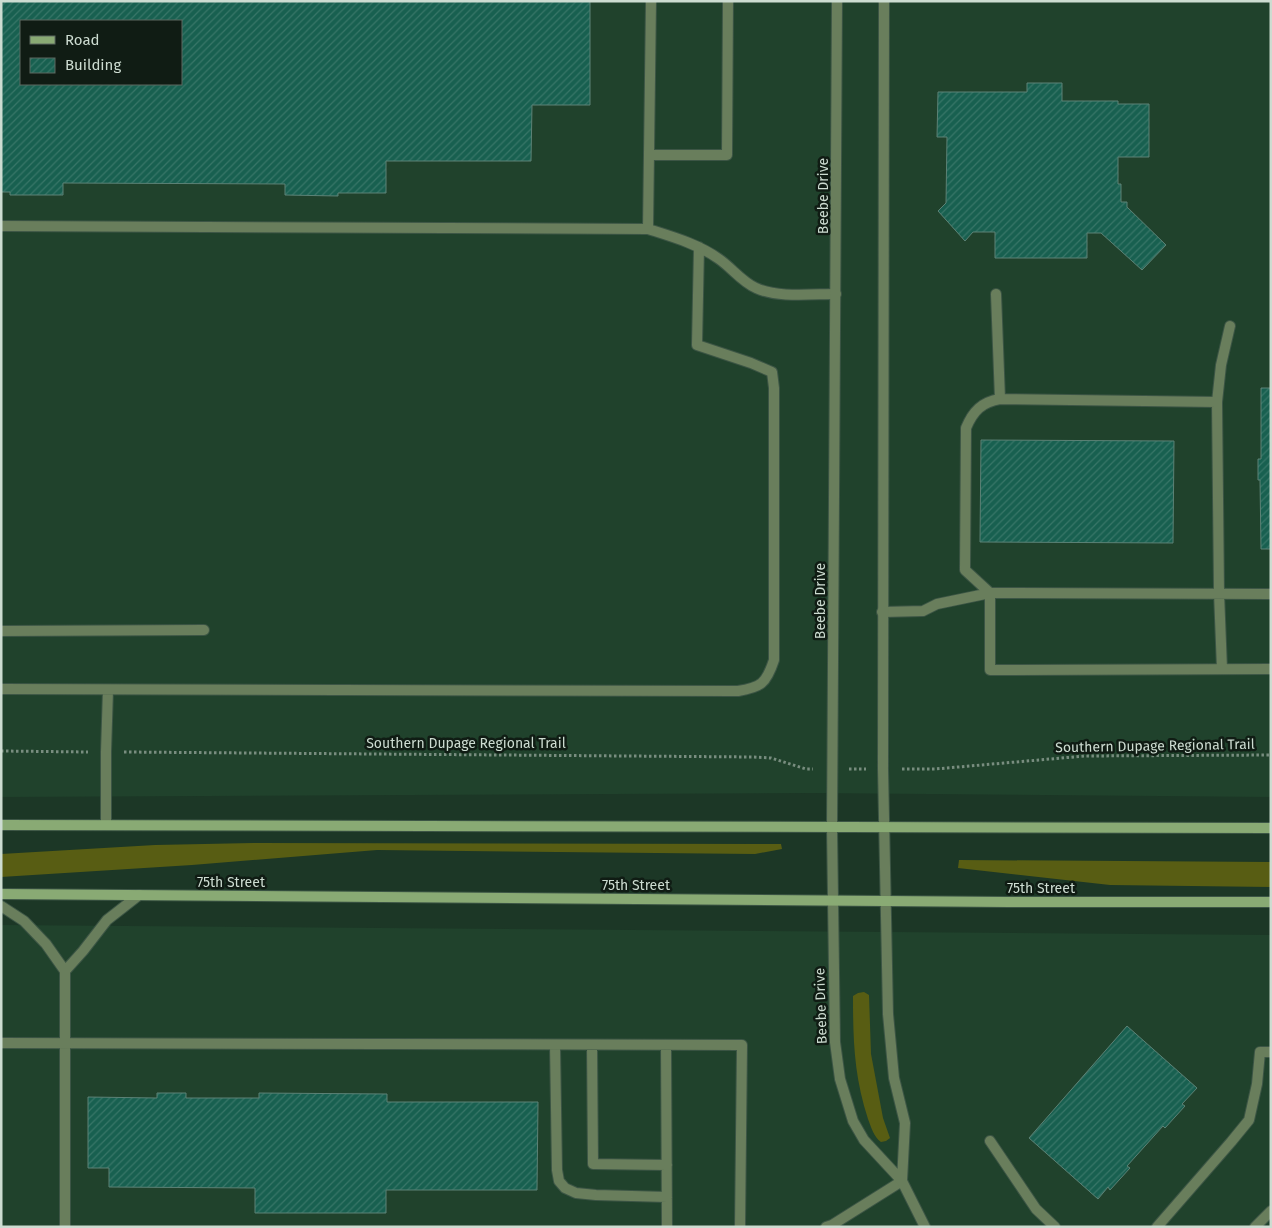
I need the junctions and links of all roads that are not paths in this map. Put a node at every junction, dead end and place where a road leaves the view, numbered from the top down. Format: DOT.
graph roads {
  1 [pos="651,1"];
  2 [pos="728,1"];
  3 [pos="837,1"];
  4 [pos="884,1"];
  5 [pos="649,155"];
  6 [pos="1,226"];
  7 [pos="648,229"];
  8 [pos="699,248"];
  9 [pos="836,294"];
  10 [pos="996,294"];
  11 [pos="1230,326"];
  12 [pos="1000,399"];
  13 [pos="1217,402"];
  14 [pos="990,593"];
  15 [pos="1219,593"];
  16 [pos="1271,594"];
  17 [pos="882,612"];
  18 [pos="204,630"];
  19 [pos="1,631"];
  20 [pos="1271,668"];
  21 [pos="1222,669"];
  22 [pos="1,689"];
  23 [pos="108,690"];
  24 [pos="1,825"];
  25 [pos="106,825"];
  26 [pos="832,828"];
  27 [pos="884,828"];
  28 [pos="1271,828"];
  29 [pos="1,894"];
  30 [pos="139,895"];
  31 [pos="832,901"];
  32 [pos="886,901"];
  33 [pos="1271,902"];
  34 [pos="1,906"];
  35 [pos="65,971"];
  36 [pos="1,1043"];
  37 [pos="66,1044"];
  38 [pos="556,1045"];
  39 [pos="592,1045"];
  40 [pos="666,1045"];
  41 [pos="1271,1052"];
  42 [pos="990,1140"];
  43 [pos="667,1165"];
  44 [pos="902,1180"];
  45 [pos="667,1197"];
  46 [pos="1271,1211"];
  47 [pos="66,1227"];
  48 [pos="667,1227"];
  49 [pos="740,1227"];
  50 [pos="826,1227"];
  51 [pos="925,1227"];
  52 [pos="1055,1227"];
  53 [pos="1156,1227"];
  54 [pos="1255,1227"];
  1 -- 5 [label="street"];
  2 -- 5 [label="street"];
  3 -- 9 [label="street, Beebe Drive"];
  4 -- 17 [label="street, Beebe Drive"];
  5 -- 7 [label="street"];
  6 -- 7 [label="street"];
  7 -- 8 [label="street"];
  8 -- 9 [label="street"];
  8 -- 23 [label="street"];
  9 -- 26 [label="street, Beebe Drive"];
  10 -- 12 [label="street"];
  11 -- 13 [label="street"];
  12 -- 13 [label="street"];
  12 -- 14 [label="street"];
  13 -- 15 [label="street"];
  14 -- 15 [label="street"];
  14 -- 17 [label="street"];
  14 -- 21 [label="street"];
  15 -- 16 [label="street"];
  15 -- 21 [label="street"];
  17 -- 27 [label="street, Beebe Drive"];
  18 -- 19 [label="street"];
  20 -- 21 [label="street"];
  22 -- 23 [label="street"];
  23 -- 25 [label="street"];
  24 -- 25 [label="main road"];
  25 -- 26 [label="main road"];
  26 -- 27 [label="main road"];
  26 -- 31 [label="street, Beebe Drive"];
  27 -- 28 [label="main road"];
  27 -- 32 [label="street, Beebe Drive"];
  29 -- 30 [label="main road, 75th Street"];
  30 -- 31 [label="main road, 75th Street"];
  30 -- 35 [label="street"];
  31 -- 32 [label="main road, 75th Street"];
  31 -- 44 [label="street, Beebe Drive"];
  32 -- 33 [label="main road, 75th Street"];
  32 -- 44 [label="street, Beebe Drive"];
  34 -- 35 [label="street"];
  35 -- 37 [label="street"];
  36 -- 37 [label="street"];
  37 -- 38 [label="street"];
  37 -- 47 [label="street"];
  38 -- 39 [label="street"];
  38 -- 45 [label="street"];
  39 -- 40 [label="street"];
  39 -- 43 [label="street"];
  40 -- 43 [label="street"];
  40 -- 49 [label="street"];
  41 -- 53 [label="street"];
  42 -- 52 [label="street"];
  43 -- 45 [label="street"];
  44 -- 50 [label="street"];
  44 -- 51 [label="street, Beebe Drive"];
  45 -- 48 [label="street"];
  46 -- 54 [label="street"];
}
